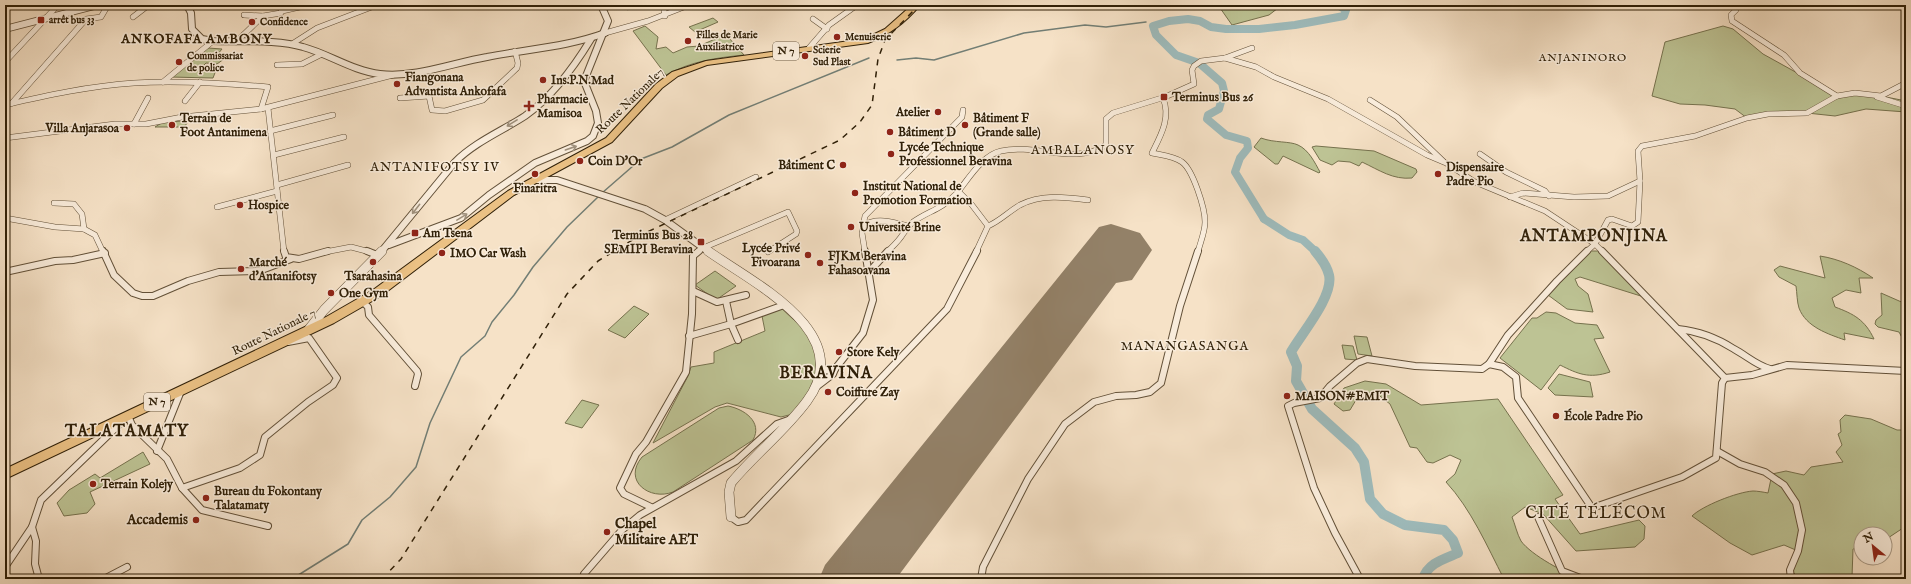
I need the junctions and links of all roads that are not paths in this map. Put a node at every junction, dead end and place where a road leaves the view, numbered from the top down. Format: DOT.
graph roads {
  1 [pos="66,5"];
  2 [pos="95,5"];
  3 [pos="108,5"];
  4 [pos="157,5"];
  5 [pos="283,5"];
  6 [pos="309,5"];
  7 [pos="376,5"];
  8 [pos="601,5"];
  9 [pos="663,5"];
  10 [pos="689,5"];
  11 [pos="857,5"];
  12 [pos="916,5"];
  13 [pos="1735,5"];
  14 [pos="57,6"];
  15 [pos="188,6"];
  16 [pos="282,11"];
  17 [pos="244,15"];
  18 [pos="132,16"];
  19 [pos="263,16"];
  20 [pos="665,16"];
  21 [pos="44,19"];
  22 [pos="813,19"];
  23 [pos="1906,22"];
  24 [pos="1906,27"];
  25 [pos="5,29"];
  26 [pos="827,29"];
  27 [pos="605,33"];
  28 [pos="591,39"];
  29 [pos="213,41"];
  30 [pos="236,42"];
  31 [pos="292,44"];
  32 [pos="809,48"];
  33 [pos="1252,48"];
  34 [pos="515,51"];
  35 [pos="322,54"];
  36 [pos="1225,58"];
  37 [pos="5,62"];
  38 [pos="277,65"];
  39 [pos="393,75"];
  40 [pos="162,82"];
  41 [pos="200,82"];
  42 [pos="1906,83"];
  43 [pos="1837,96"];
  44 [pos="1874,96"];
  45 [pos="148,98"];
  46 [pos="400,98"];
  47 [pos="1163,98"];
  48 [pos="1370,100"];
  49 [pos="186,101"];
  50 [pos="12,103"];
  51 [pos="5,105"];
  52 [pos="1906,106"];
  53 [pos="268,108"];
  54 [pos="261,109"];
  55 [pos="963,110"];
  56 [pos="333,115"];
  57 [pos="134,124"];
  58 [pos="270,131"];
  59 [pos="344,137"];
  60 [pos="5,138"];
  61 [pos="1434,151"];
  62 [pos="1480,154"];
  63 [pos="274,155"];
  64 [pos="1427,155"];
  65 [pos="1446,164"];
  66 [pos="348,165"];
  67 [pos="549,173"];
  68 [pos="756,177"];
  69 [pos="536,180"];
  70 [pos="557,180"];
  71 [pos="1640,181"];
  72 [pos="277,188"];
  73 [pos="958,191"];
  74 [pos="1549,196"];
  75 [pos="1510,197"];
  76 [pos="1088,200"];
  77 [pos="54,203"];
  78 [pos="217,207"];
  79 [pos="5,218"];
  80 [pos="666,220"];
  81 [pos="863,226"];
  82 [pos="909,226"];
  83 [pos="988,226"];
  84 [pos="84,230"];
  85 [pos="1595,244"];
  86 [pos="387,246"];
  87 [pos="703,248"];
  88 [pos="768,252"];
  89 [pos="105,253"];
  90 [pos="377,255"];
  91 [pos="291,260"];
  92 [pos="5,272"];
  93 [pos="869,272"];
  94 [pos="693,291"];
  95 [pos="746,295"];
  96 [pos="726,301"];
  97 [pos="363,302"];
  98 [pos="784,305"];
  99 [pos="731,324"];
  100 [pos="309,329"];
  101 [pos="1678,329"];
  102 [pos="689,336"];
  103 [pos="738,340"];
  104 [pos="284,342"];
  105 [pos="1489,364"];
  106 [pos="821,368"];
  107 [pos="1772,369"];
  108 [pos="835,370"];
  109 [pos="1906,371"];
  110 [pos="1725,378"];
  111 [pos="415,386"];
  112 [pos="816,388"];
  113 [pos="181,391"];
  114 [pos="128,416"];
  115 [pos="791,418"];
  116 [pos="1717,451"];
  117 [pos="157,452"];
  118 [pos="5,474"];
  119 [pos="182,488"];
  120 [pos="651,507"];
  121 [pos="732,517"];
  122 [pos="1538,517"];
  123 [pos="268,526"];
  124 [pos="32,528"];
  125 [pos="127,566"];
  126 [pos="5,567"];
  127 [pos="40,579"];
  128 [pos="104,579"];
  129 [pos="583,579"];
  130 [pos="981,579"];
  131 [pos="1360,579"];
  132 [pos="1582,579"];
  133 [pos="1791,579"];
  1 -- 14 [label="street"];
  2 -- 21 [label="street"];
  3 -- 50 [label="street"];
  4 -- 18 [label="street"];
  5 -- 16 [label="street"];
  6 -- 16 [label="street"];
  7 -- 31 [label="street"];
  8 -- 27 [label="street"];
  9 -- 20 [label="street"];
  10 -- 20 [label="street"];
  11 -- 26 [label="street"];
  12 -- 32 [label="main road, N 7"];
  13 -- 43 [label="street"];
  14 -- 21 [label="street"];
  15 -- 29 [label="street"];
  16 -- 19 [label="street"];
  17 -- 19 [label="street"];
  19 -- 30 [label="street"];
  20 -- 27 [label="street"];
  21 -- 25 [label="street"];
  21 -- 37 [label="street"];
  22 -- 26 [label="street"];
  23 -- 24 [label="street"];
  26 -- 32 [label="street"];
  27 -- 28 [label="street"];
  86 -- 27 [label="street, one-way"];
  28 -- 34 [label="street"];
  28 -- 86 [label="street, one-way"];
  29 -- 30 [label="street"];
  29 -- 40 [label="street"];
  30 -- 31 [label="street"];
  31 -- 35 [label="street"];
  32 -- 67 [label="main road, Route Nationale7 / N 7"];
  33 -- 36 [label="street"];
  34 -- 39 [label="street"];
  34 -- 46 [label="street"];
  35 -- 38 [label="street"];
  35 -- 39 [label="street"];
  36 -- 47 [label="street"];
  36 -- 64 [label="street"];
  39 -- 53 [label="street"];
  40 -- 41 [label="street"];
  40 -- 50 [label="street"];
  41 -- 49 [label="street"];
  41 -- 54 [label="street"];
  42 -- 44 [label="street"];
  43 -- 44 [label="street"];
  43 -- 71 [label="street"];
  44 -- 52 [label="street"];
  45 -- 57 [label="street"];
  47 -- 73 [label="street"];
  47 -- 130 [label="street"];
  48 -- 61 [label="street"];
  50 -- 51 [label="street"];
  53 -- 54 [label="street"];
  53 -- 58 [label="street"];
  54 -- 57 [label="street"];
  55 -- 81 [label="street"];
  56 -- 58 [label="street"];
  57 -- 60 [label="street"];
  58 -- 63 [label="street"];
  59 -- 63 [label="street"];
  61 -- 64 [label="street"];
  61 -- 65 [label="street"];
  62 -- 74 [label="street"];
  63 -- 72 [label="street"];
  64 -- 65 [label="street"];
  65 -- 75 [label="street"];
  66 -- 72 [label="street"];
  67 -- 69 [label="main road, N 7"];
  67 -- 70 [label="street"];
  68 -- 80 [label="street"];
  69 -- 70 [label="street"];
  69 -- 97 [label="main road, Route Nationale 7 / N 7"];
  70 -- 80 [label="street"];
  71 -- 74 [label="street"];
  71 -- 85 [label="street"];
  72 -- 78 [label="street"];
  72 -- 91 [label="street"];
  73 -- 82 [label="street"];
  73 -- 83 [label="street"];
  74 -- 75 [label="street"];
  75 -- 85 [label="street"];
  76 -- 83 [label="street"];
  77 -- 84 [label="street"];
  79 -- 84 [label="street"];
  80 -- 87 [label="street"];
  81 -- 82 [label="street"];
  81 -- 93 [label="street"];
  82 -- 93 [label="street"];
  83 -- 121 [label="street"];
  84 -- 89 [label="street"];
  85 -- 101 [label="street"];
  85 -- 105 [label="street"];
  86 -- 90 [label="street"];
  87 -- 88 [label="street"];
  87 -- 94 [label="street"];
  87 -- 98 [label="street"];
  89 -- 91 [label="street"];
  89 -- 92 [label="street"];
  90 -- 91 [label="street"];
  90 -- 100 [label="street"];
  93 -- 108 [label="street"];
  94 -- 96 [label="street"];
  94 -- 102 [label="street"];
  95 -- 96 [label="street"];
  96 -- 99 [label="street"];
  97 -- 100 [label="main road, Route Nationale 7 / N 7"];
  97 -- 111 [label="street"];
  98 -- 99 [label="street"];
  98 -- 106 [label="street"];
  99 -- 102 [label="street"];
  99 -- 103 [label="street"];
  100 -- 104 [label="main road, Route Nationale 7 / N 7"];
  101 -- 107 [label="street"];
  101 -- 110 [label="street"];
  102 -- 120 [label="street"];
  104 -- 113 [label="main road, Route Nationale 7 / N 7"];
  104 -- 119 [label="street"];
  105 -- 116 [label="street"];
  105 -- 131 [label="street"];
  106 -- 108 [label="street"];
  106 -- 112 [label="street"];
  107 -- 109 [label="street"];
  107 -- 110 [label="street"];
  108 -- 112 [label="street"];
  110 -- 116 [label="street"];
  112 -- 115 [label="street"];
  113 -- 114 [label="main road, Route Nationale 7 / N 7"];
  113 -- 117 [label="street"];
  114 -- 117 [label="street"];
  114 -- 118 [label="main road, Route Nationale 7 / N 7"];
  114 -- 124 [label="street"];
  115 -- 120 [label="street"];
  115 -- 121 [label="street"];
  116 -- 133 [label="street"];
  117 -- 119 [label="street"];
  119 -- 123 [label="street"];
  120 -- 129 [label="street"];
  122 -- 132 [label="street"];
  124 -- 126 [label="street"];
  124 -- 127 [label="street"];
  125 -- 128 [label="street"];
}
